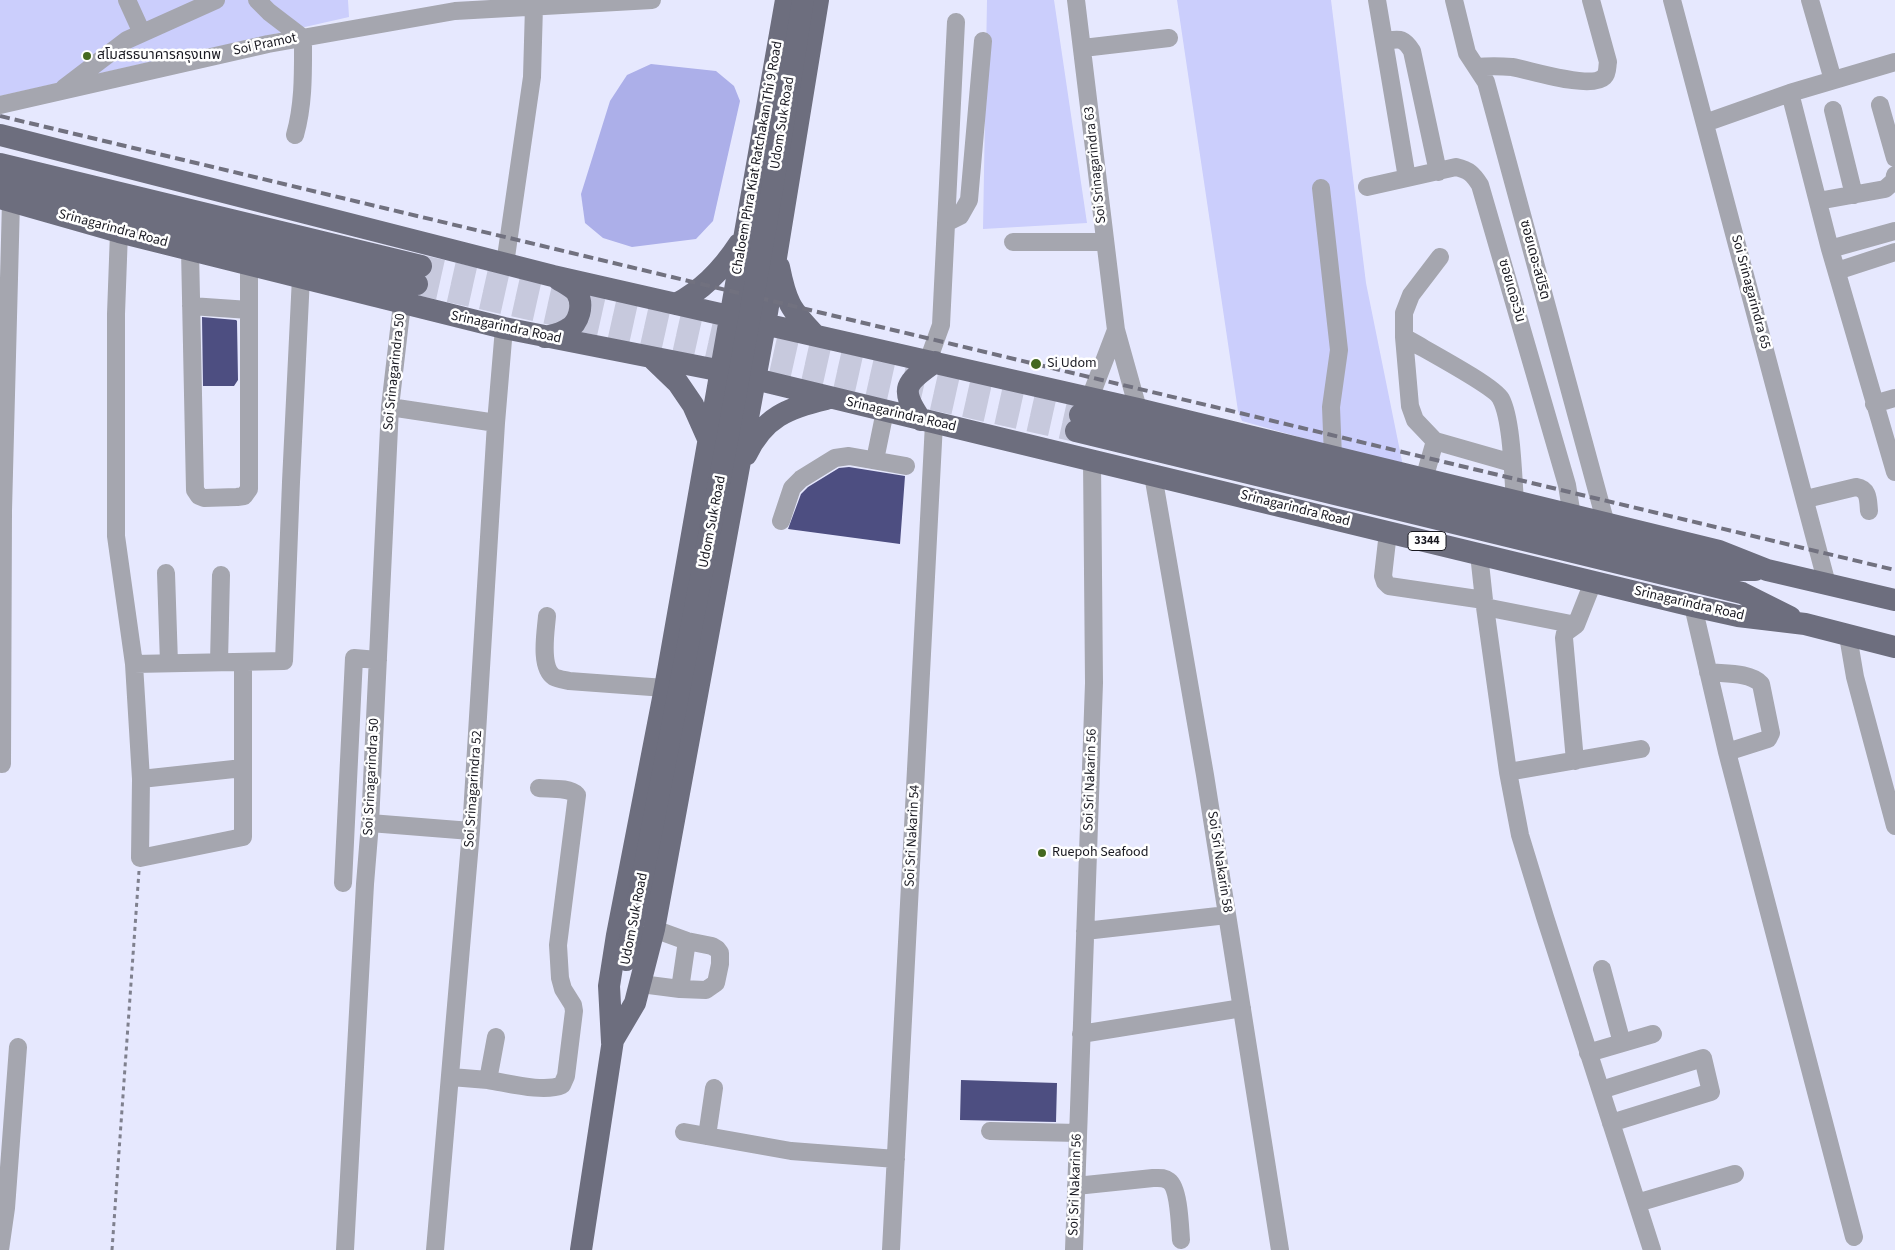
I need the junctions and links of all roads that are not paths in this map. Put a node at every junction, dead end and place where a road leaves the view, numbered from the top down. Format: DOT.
graph roads {
  1 [pos="127,0"];
  2 [pos="216,0"];
  3 [pos="257,0"];
  4 [pos="652,0"];
  5 [pos="786,0"];
  6 [pos="803,0"];
  7 [pos="818,0"];
  8 [pos="1076,0"];
  9 [pos="1377,0"];
  10 [pos="1454,0"];
  11 [pos="1591,0"];
  12 [pos="1672,0"];
  13 [pos="1810,0"];
  14 [pos="534,6"];
  15 [pos="956,22"];
  16 [pos="142,33"];
  17 [pos="303,38"];
  18 [pos="1168,38"];
  19 [pos="982,41"];
  20 [pos="1384,41"];
  21 [pos="1083,48"];
  22 [pos="1895,62"];
  23 [pos="1476,67"];
  24 [pos="1833,80"];
  25 [pos="59,91"];
  26 [pos="1790,92"];
  27 [pos="0,105"];
  28 [pos="1880,105"];
  29 [pos="1833,110"];
  30 [pos="1705,123"];
  31 [pos="0,135"];
  32 [pos="295,135"];
  33 [pos="1895,158"];
  34 [pos="0,164"];
  35 [pos="1438,172"];
  36 [pos="1895,174"];
  37 [pos="755,175"];
  38 [pos="1407,178"];
  39 [pos="789,180"];
  40 [pos="1321,188"];
  41 [pos="1367,188"];
  42 [pos="4,194"];
  43 [pos="1854,195"];
  44 [pos="1818,201"];
  45 [pos="946,223"];
  46 [pos="1895,231"];
  47 [pos="119,232"];
  48 [pos="743,237"];
  49 [pos="1012,242"];
  50 [pos="1105,242"];
  51 [pos="1830,249"];
  52 [pos="190,250"];
  53 [pos="1895,252"];
  54 [pos="777,254"];
  55 [pos="1440,257"];
  56 [pos="505,264"];
  57 [pos="249,265"];
  58 [pos="1836,271"];
  59 [pos="553,276"];
  60 [pos="301,277"];
  61 [pos="402,304"];
  62 [pos="676,304"];
  63 [pos="191,306"];
  64 [pos="249,310"];
  65 [pos="730,317"];
  66 [pos="765,325"];
  67 [pos="504,328"];
  68 [pos="1116,330"];
  69 [pos="815,335"];
  70 [pos="545,337"];
  71 [pos="1404,337"];
  72 [pos="651,357"];
  73 [pos="932,362"];
  74 [pos="722,371"];
  75 [pos="755,380"];
  76 [pos="828,398"];
  77 [pos="1895,398"];
  78 [pos="1874,404"];
  79 [pos="390,407"];
  80 [pos="1138,409"];
  81 [pos="884,411"];
  82 [pos="1082,415"];
  83 [pos="927,421"];
  84 [pos="496,423"];
  85 [pos="709,441"];
  86 [pos="1435,441"];
  87 [pos="1333,457"];
  88 [pos="875,460"];
  89 [pos="1092,460"];
  90 [pos="1512,463"];
  91 [pos="1894,465"];
  92 [pos="906,466"];
  93 [pos="739,469"];
  94 [pos="1153,475"];
  95 [pos="1424,479"];
  96 [pos="1806,499"];
  97 [pos="1516,502"];
  98 [pos="1869,512"];
  99 [pos="1572,516"];
  100 [pos="781,521"];
  101 [pos="1606,524"];
  102 [pos="1388,532"];
  103 [pos="1479,554"];
  104 [pos="1767,570"];
  105 [pos="166,573"];
  106 [pos="221,575"];
  107 [pos="1593,582"];
  108 [pos="1827,584"];
  109 [pos="681,598"];
  110 [pos="1895,600"];
  111 [pos="1484,603"];
  112 [pos="714,605"];
  113 [pos="1693,606"];
  114 [pos="547,616"];
  115 [pos="1576,624"];
  116 [pos="1805,624"];
  117 [pos="1848,636"];
  118 [pos="1895,647"];
  119 [pos="378,660"];
  120 [pos="219,662"];
  121 [pos="243,662"];
  122 [pos="169,663"];
  123 [pos="134,664"];
  124 [pos="1708,672"];
  125 [pos="665,688"];
  126 [pos="1641,749"];
  127 [pos="1728,752"];
  128 [pos="1575,761"];
  129 [pos="2,764"];
  130 [pos="243,768"];
  131 [pos="1508,772"];
  132 [pos="141,779"];
  133 [pos="538,788"];
  134 [pos="370,823"];
  135 [pos="1895,826"];
  136 [pos="471,831"];
  137 [pos="342,883"];
  138 [pos="1227,915"];
  139 [pos="654,929"];
  140 [pos="1085,931"];
  141 [pos="687,941"];
  142 [pos="1602,969"];
  143 [pos="641,984"];
  144 [pos="680,989"];
  145 [pos="1242,1008"];
  146 [pos="1082,1034"];
  147 [pos="1653,1034"];
  148 [pos="496,1037"];
  149 [pos="612,1042"];
  150 [pos="1622,1043"];
  151 [pos="18,1047"];
  152 [pos="1588,1053"];
  153 [pos="451,1077"];
  154 [pos="488,1080"];
  155 [pos="714,1088"];
  156 [pos="1600,1090"];
  157 [pos="1611,1123"];
  158 [pos="990,1131"];
  159 [pos="684,1132"];
  160 [pos="1078,1133"];
  161 [pos="707,1136"];
  162 [pos="896,1158"];
  163 [pos="1735,1174"];
  164 [pos="1076,1186"];
  165 [pos="1637,1203"];
  166 [pos="1854,1237"];
  167 [pos="1181,1240"];
  168 [pos="0,1250"];
  169 [pos="345,1250"];
  170 [pos="435,1250"];
  171 [pos="581,1250"];
  172 [pos="892,1250"];
  173 [pos="1074,1250"];
  174 [pos="1280,1250"];
  175 [pos="1652,1250"];
  1 -- 16 [label="street"];
  2 -- 16 [label="street"];
  3 -- 17 [label="street"];
  4 -- 14 [label="street, Soi Pramot"];
  5 -- 37 [label="main road, Chaloem Phra Kiat Ratchakan Thi 9 Road"];
  6 -- 149 [label="main road, Udom Suk Road, bridge"];
  7 -- 39 [label="main road"];
  8 -- 21 [label="street, Soi Srinagarindra 63"];
  9 -- 20 [label="street"];
  10 -- 23 [label="street, ซอยเดอะสปิริต"];
  11 -- 23 [label="street"];
  12 -- 30 [label="street, Soi Srinagarindra 65"];
  13 -- 24 [label="street"];
  14 -- 17 [label="street, Soi Pramot"];
  14 -- 56 [label="street"];
  15 -- 45 [label="street"];
  16 -- 25 [label="street"];
  17 -- 25 [label="street, Soi Pramot"];
  17 -- 32 [label="street"];
  18 -- 21 [label="street"];
  19 -- 45 [label="street"];
  20 -- 35 [label="street"];
  20 -- 38 [label="street"];
  21 -- 50 [label="street, Soi Srinagarindra 63"];
  22 -- 24 [label="street"];
  23 -- 101 [label="street, ซอยเดอะสปิริต"];
  24 -- 26 [label="street"];
  25 -- 27 [label="street, Soi Pramot"];
  26 -- 30 [label="street"];
  26 -- 44 [label="street"];
  28 -- 33 [label="street"];
  29 -- 43 [label="street"];
  30 -- 96 [label="street, Soi Srinagarindra 65"];
  31 -- 56 [label="main road, Srinagarindra Road"];
  34 -- 42 [label="main road, Srinagarindra Road"];
  35 -- 38 [label="street, ซอยเดอะวัน"];
  35 -- 99 [label="street, ซอยเดอะวัน"];
  36 -- 43 [label="street"];
  37 -- 39 [label="main road"];
  37 -- 48 [label="main road, Chaloem Phra Kiat Ratchakan Thi 9 Road"];
  38 -- 41 [label="street, ซอยเดอะวัน"];
  39 -- 54 [label="main road"];
  40 -- 87 [label="street"];
  42 -- 47 [label="main road, Srinagarindra Road"];
  42 -- 129 [label="street"];
  43 -- 44 [label="street"];
  44 -- 51 [label="street"];
  45 -- 73 [label="street"];
  46 -- 51 [label="street"];
  47 -- 52 [label="main road, Srinagarindra Road"];
  47 -- 123 [label="street"];
  48 -- 62 [label="main road"];
  48 -- 65 [label="main road, Chaloem Phra Kiat Ratchakan Thi 9 Road"];
  49 -- 50 [label="street"];
  50 -- 68 [label="street, Soi Srinagarindra 63"];
  51 -- 58 [label="street"];
  52 -- 57 [label="main road, Srinagarindra Road"];
  52 -- 63 [label="street"];
  53 -- 58 [label="street"];
  54 -- 66 [label="main road"];
  54 -- 69 [label="main road"];
  55 -- 71 [label="street"];
  56 -- 59 [label="main road, Srinagarindra Road"];
  57 -- 60 [label="main road, Srinagarindra Road"];
  57 -- 64 [label="street"];
  58 -- 78 [label="street"];
  59 -- 62 [label="main road, Srinagarindra Road"];
  59 -- 70 [label="main road"];
  60 -- 61 [label="main road, Srinagarindra Road"];
  60 -- 121 [label="street"];
  61 -- 67 [label="main road, Srinagarindra Road"];
  61 -- 79 [label="street, Soi Srinagarindra 50"];
  62 -- 65 [label="main road, Srinagarindra Road"];
  63 -- 64 [label="street"];
  63 -- 64 [label="street"];
  65 -- 66 [label="main road, Srinagarindra Road"];
  65 -- 74 [label="main road, Udom Suk Road"];
  66 -- 69 [label="main road, Srinagarindra Road"];
  66 -- 75 [label="main road, Udom Suk Road"];
  67 -- 70 [label="main road, Srinagarindra Road"];
  67 -- 84 [label="street, Soi Srinagarindra 52"];
  68 -- 80 [label="street, Soi Srinagarindra 63"];
  68 -- 82 [label="street, Soi Srinagarindra 63"];
  69 -- 73 [label="main road, Srinagarindra Road"];
  70 -- 72 [label="main road, Srinagarindra Road"];
  71 -- 86 [label="street"];
  71 -- 90 [label="street"];
  72 -- 74 [label="main road, Srinagarindra Road"];
  72 -- 85 [label="main road"];
  73 -- 82 [label="main road, Srinagarindra Road / 3344"];
  73 -- 83 [label="main road"];
  74 -- 75 [label="main road, Srinagarindra Road"];
  74 -- 85 [label="main road, Udom Suk Road"];
  75 -- 76 [label="main road, Srinagarindra Road"];
  75 -- 93 [label="main road, Udom Suk Road"];
  76 -- 81 [label="main road, Srinagarindra Road"];
  76 -- 93 [label="main road"];
  77 -- 78 [label="street"];
  78 -- 91 [label="street"];
  79 -- 84 [label="street"];
  79 -- 119 [label="street, Soi Srinagarindra 50"];
  80 -- 82 [label="main road, Srinagarindra Road / 3344"];
  80 -- 87 [label="main road, Srinagarindra Road / 3344"];
  81 -- 83 [label="main road, Srinagarindra Road"];
  81 -- 88 [label="street"];
  82 -- 104 [label="main road, Srinagarindra Road / 3344"];
  82 -- 116 [label="main road, Srinagarindra Road / 3344"];
  83 -- 89 [label="main road, Srinagarindra Road / 3344"];
  83 -- 162 [label="street, Soi Sri Nakarin 54"];
  84 -- 136 [label="street, Soi Srinagarindra 52"];
  85 -- 109 [label="main road, Udom Suk Road"];
  86 -- 90 [label="street"];
  86 -- 95 [label="street"];
  87 -- 95 [label="main road, Srinagarindra Road / 3344"];
  88 -- 92 [label="street"];
  88 -- 100 [label="street"];
  89 -- 94 [label="main road, Srinagarindra Road / 3344"];
  89 -- 140 [label="street, Soi Sri Nakarin 56"];
  90 -- 97 [label="street"];
  93 -- 112 [label="main road, Udom Suk Road"];
  94 -- 102 [label="main road, Srinagarindra Road / 3344"];
  94 -- 138 [label="street, Soi Sri Nakarin 58"];
  95 -- 97 [label="main road, Srinagarindra Road / 3344"];
  96 -- 98 [label="street"];
  96 -- 108 [label="street, Soi Srinagarindra 65"];
  97 -- 99 [label="main road, Srinagarindra Road / 3344"];
  99 -- 101 [label="main road, Srinagarindra Road / 3344"];
  101 -- 104 [label="main road, Srinagarindra Road / 3344"];
  102 -- 103 [label="main road, Srinagarindra Road / 3344"];
  102 -- 111 [label="street"];
  103 -- 107 [label="main road, Srinagarindra Road / 3344"];
  103 -- 111 [label="street"];
  104 -- 108 [label="main road, Srinagarindra Road / 3344"];
  105 -- 122 [label="street"];
  106 -- 120 [label="street"];
  107 -- 113 [label="main road, Srinagarindra Road / 3344"];
  107 -- 115 [label="street"];
  108 -- 110 [label="main road, Srinagarindra Road / 3344"];
  109 -- 112 [label="main road"];
  109 -- 125 [label="main road, Udom Suk Road"];
  111 -- 115 [label="street"];
  111 -- 131 [label="street"];
  112 -- 139 [label="main road, Udom Suk Road"];
  113 -- 116 [label="main road, Srinagarindra Road / 3344"];
  113 -- 124 [label="street"];
  114 -- 125 [label="street"];
  115 -- 128 [label="street"];
  116 -- 117 [label="main road, Srinagarindra Road / 3344"];
  117 -- 118 [label="main road, Srinagarindra Road / 3344"];
  117 -- 135 [label="street"];
  119 -- 134 [label="street, Soi Srinagarindra 50"];
  119 -- 137 [label="street"];
  120 -- 121 [label="street"];
  120 -- 122 [label="street"];
  121 -- 130 [label="street"];
  122 -- 123 [label="street"];
  123 -- 132 [label="street"];
  124 -- 127 [label="street"];
  124 -- 127 [label="street"];
  125 -- 149 [label="main road, Udom Suk Road"];
  126 -- 128 [label="street"];
  127 -- 166 [label="street"];
  128 -- 131 [label="street"];
  130 -- 132 [label="street"];
  130 -- 132 [label="street"];
  131 -- 152 [label="street"];
  133 -- 154 [label="street"];
  134 -- 136 [label="street"];
  134 -- 169 [label="street, Soi Srinagarindra 50"];
  136 -- 153 [label="street, Soi Srinagarindra 52"];
  138 -- 140 [label="street"];
  138 -- 145 [label="street, Soi Sri Nakarin 58"];
  139 -- 141 [label="street"];
  139 -- 143 [label="main road, Udom Suk Road"];
  140 -- 146 [label="street, Soi Sri Nakarin 56"];
  141 -- 144 [label="street"];
  141 -- 144 [label="street"];
  142 -- 150 [label="street"];
  143 -- 144 [label="street"];
  143 -- 149 [label="main road, Udom Suk Road"];
  145 -- 146 [label="street"];
  145 -- 174 [label="street, Soi Sri Nakarin 58"];
  146 -- 160 [label="street, Soi Sri Nakarin 56"];
  147 -- 150 [label="street"];
  148 -- 154 [label="street"];
  149 -- 171 [label="main road, Udom Suk Road"];
  150 -- 152 [label="street"];
  151 -- 168 [label="street"];
  152 -- 156 [label="street"];
  153 -- 154 [label="street"];
  153 -- 170 [label="street, Soi Srinagarindra 52"];
  155 -- 161 [label="street"];
  156 -- 157 [label="street"];
  156 -- 157 [label="street"];
  157 -- 165 [label="street"];
  158 -- 160 [label="street"];
  159 -- 161 [label="street"];
  160 -- 164 [label="street, Soi Sri Nakarin 56"];
  161 -- 162 [label="street"];
  162 -- 172 [label="street, Soi Sri Nakarin 54"];
  163 -- 165 [label="street"];
  164 -- 167 [label="street"];
  164 -- 173 [label="street, Soi Sri Nakarin 56"];
  165 -- 175 [label="street"];
}
